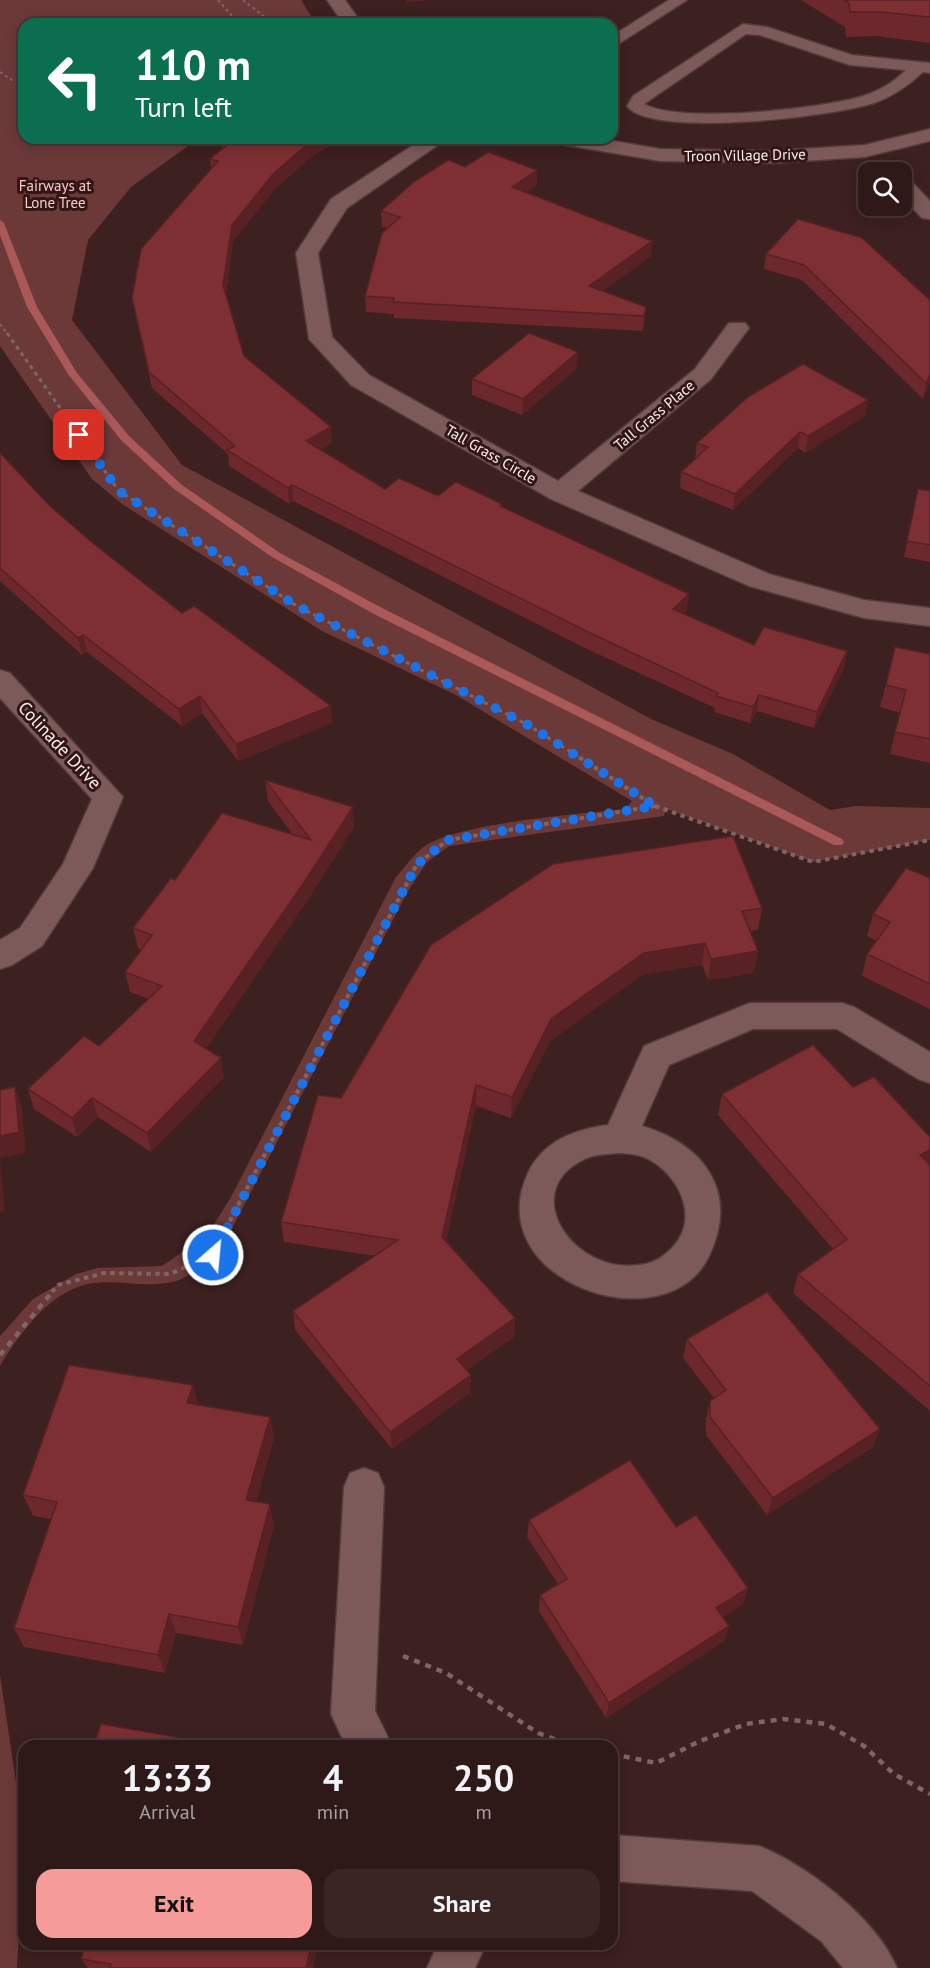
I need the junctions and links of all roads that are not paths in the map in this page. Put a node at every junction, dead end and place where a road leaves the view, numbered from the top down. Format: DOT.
graph roads {
  1 [pos="336,0"];
  2 [pos="679,0"];
  3 [pos="349,18"];
  4 [pos="618,39"];
  5 [pos="924,68"];
  6 [pos="930,135"];
  7 [pos="429,144"];
  8 [pos="593,144"];
  9 [pos="865,151"];
  10 [pos="877,162"];
  11 [pos="912,196"];
  12 [pos="930,213"];
  13 [pos="737,328"];
  14 [pos="560,493"];
  15 [pos="930,616"];
  16 [pos="0,680"];
  17 [pos="0,956"];
  18 [pos="930,1069"];
  19 [pos="619,1138"];
  20 [pos="364,1487"];
  21 [pos="367,1740"];
  22 [pos="618,1858"];
  23 [pos="459,1950"];
  24 [pos="451,1968"];
  25 [pos="873,1968"];
  1 -- 3 [label="street"];
  2 -- 4 [label="lane"];
  5 -- 5 [label="lane"];
  6 -- 9 [label="street, Troon Village Drive"];
  7 -- 14 [label="street, Tall Grass Circle"];
  8 -- 9 [label="street, Troon Village Drive"];
  9 -- 10 [label="street"];
  11 -- 12 [label="street"];
  13 -- 14 [label="street, Tall Grass Place"];
  14 -- 15 [label="street, Tall Grass Circle"];
  16 -- 17 [label="street, Colinade Drive"];
  18 -- 19 [label="street"];
  19 -- 19 [label="street"];
  20 -- 21 [label="street"];
  22 -- 25 [label="street"];
  23 -- 24 [label="street"];
}
